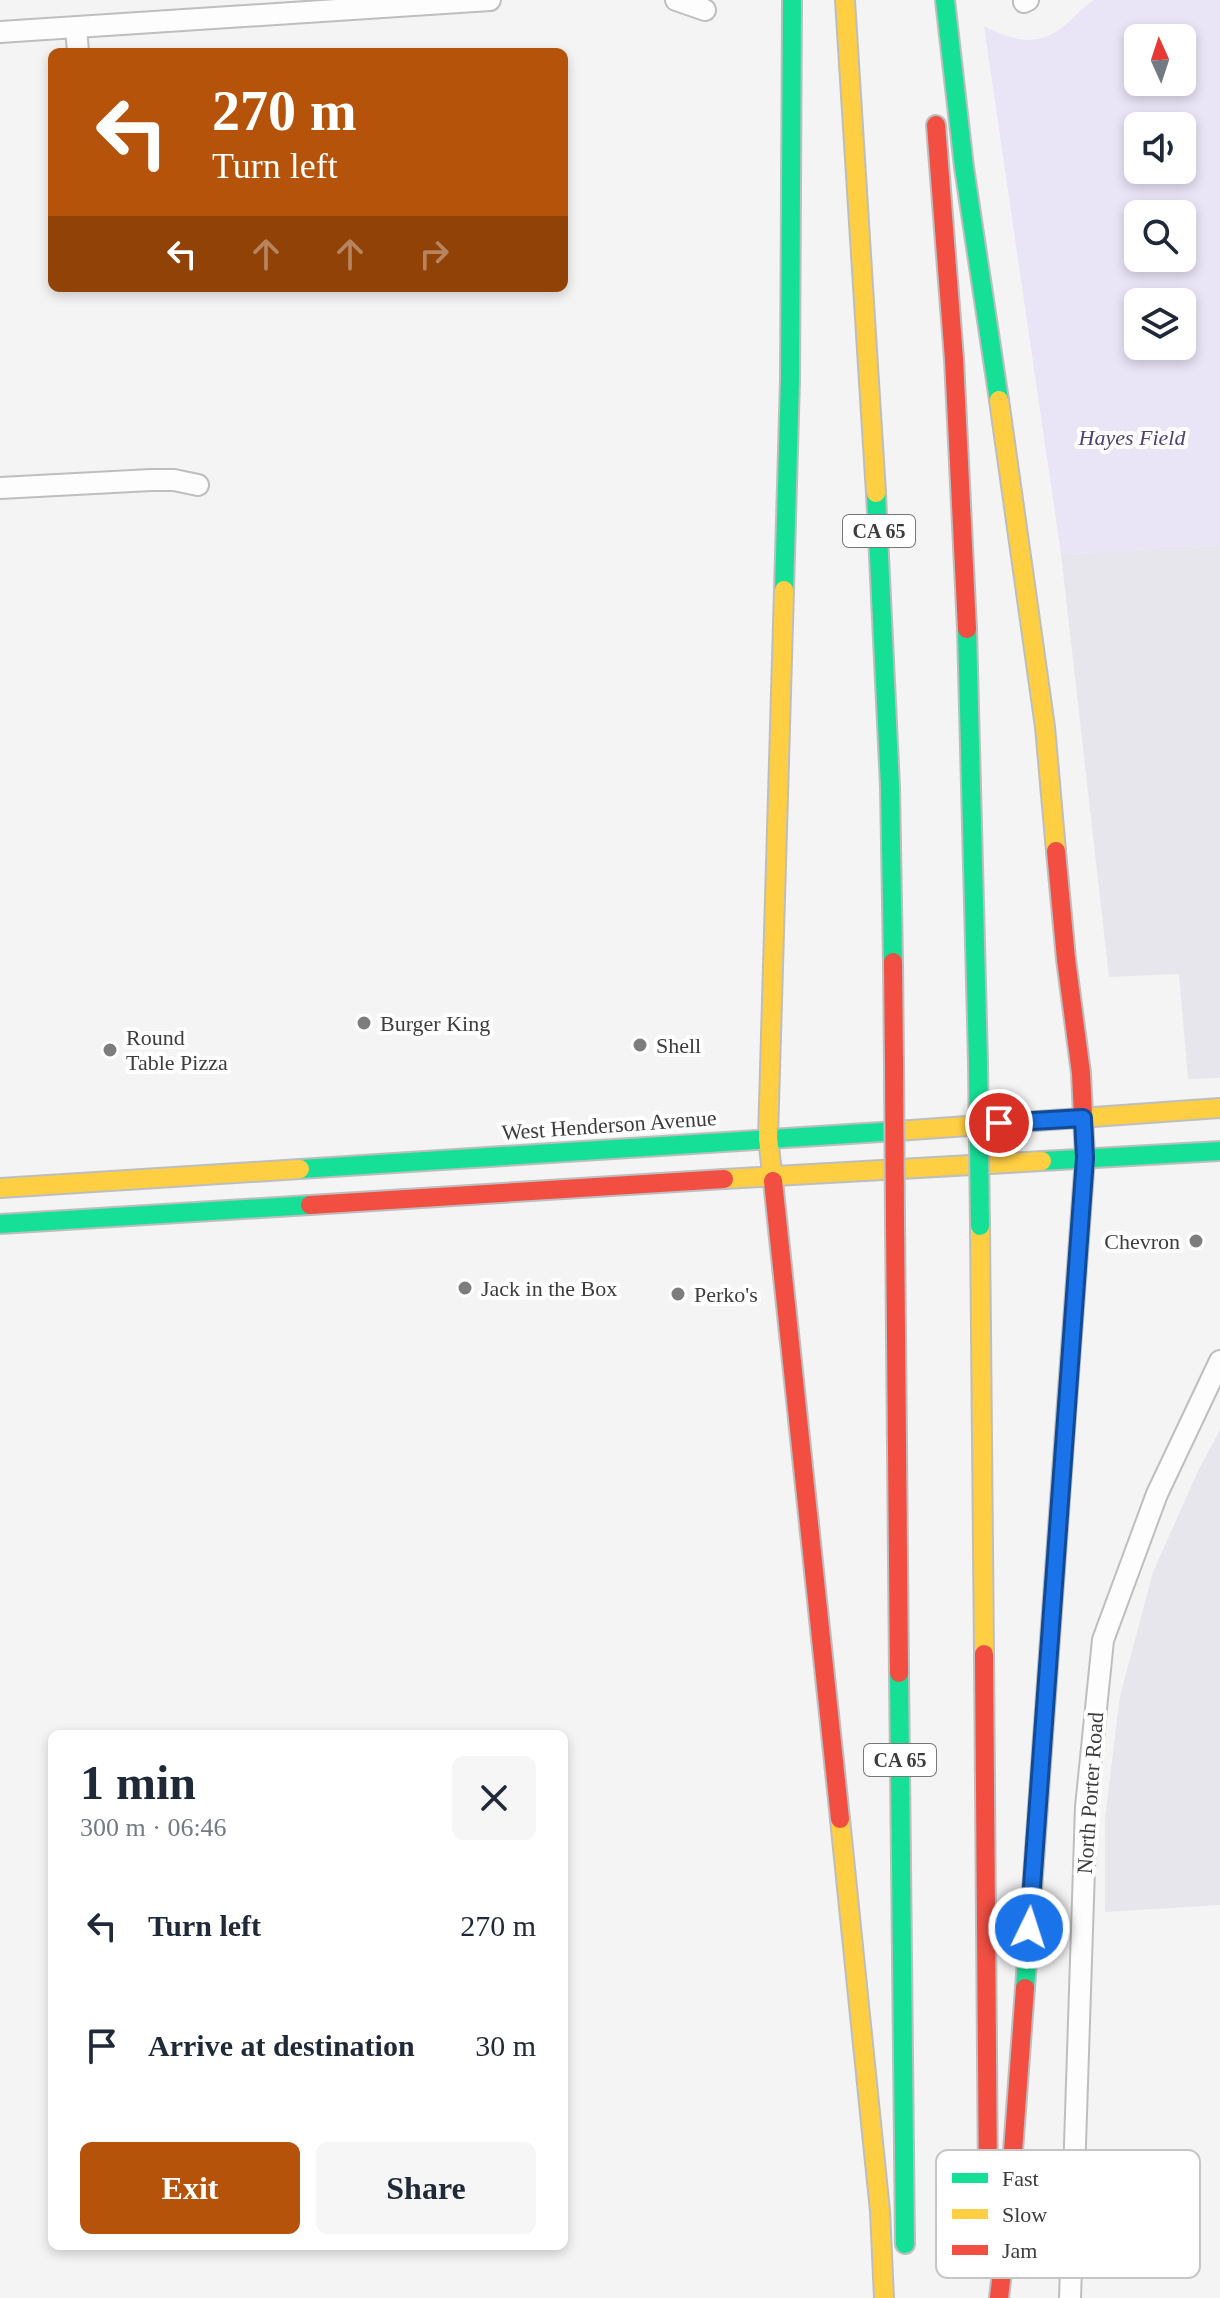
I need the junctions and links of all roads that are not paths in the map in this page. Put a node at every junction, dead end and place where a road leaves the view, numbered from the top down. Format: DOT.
graph roads {
  1 [pos="490,0"];
  2 [pos="676,0"];
  3 [pos="792,0"];
  4 [pos="845,0"];
  5 [pos="945,0"];
  6 [pos="705,10"];
  7 [pos="76,28"];
  8 [pos="0,32"];
  9 [pos="78,48"];
  10 [pos="934,100"];
  11 [pos="198,485"];
  12 [pos="0,488"];
  13 [pos="1220,1108"];
  14 [pos="1083,1118"];
  15 [pos="768,1138"];
  16 [pos="1220,1151"];
  17 [pos="465,1158"];
  18 [pos="1085,1158"];
  19 [pos="219,1174"];
  20 [pos="771,1176"];
  21 [pos="0,1188"];
  22 [pos="297,1206"];
  23 [pos="36,1222"];
  24 [pos="0,1224"];
  25 [pos="1220,1361"];
  26 [pos="988,2150"];
  27 [pos="1013,2150"];
  28 [pos="1075,2150"];
  29 [pos="905,2266"];
  30 [pos="1001,2278"];
  31 [pos="1071,2278"];
  32 [pos="884,2298"];
  33 [pos="999,2298"];
  34 [pos="1070,2298"];
  1 -- 7 [label="street"];
  2 -- 6 [label="street"];
  3 -- 15 [label="main road"];
  4 -- 29 [label="main road, CA 65, bridge"];
  5 -- 14 [label="main road"];
  7 -- 8 [label="street"];
  7 -- 9 [label="street"];
  10 -- 26 [label="main road, bridge"];
  11 -- 12 [label="street"];
  13 -- 14 [label="main road, West Henderson Avenue"];
  14 -- 15 [label="main road, West Henderson Avenue"];
  14 -- 18 [label="main road"];
  15 -- 17 [label="main road, West Henderson Avenue"];
  15 -- 20 [label="main road"];
  16 -- 18 [label="main road"];
  17 -- 19 [label="main road, West Henderson Avenue"];
  17 -- 22 [label="main road"];
  18 -- 20 [label="main road"];
  18 -- 27 [label="main road"];
  19 -- 21 [label="main road, West Henderson Avenue"];
  19 -- 23 [label="main road"];
  20 -- 22 [label="main road"];
  20 -- 32 [label="main road"];
  22 -- 23 [label="main road"];
  23 -- 24 [label="main road"];
  25 -- 28 [label="street, North Porter Road"];
  30 -- 33 [label="main road"];
  31 -- 34 [label="street, North Porter Road"];
}
